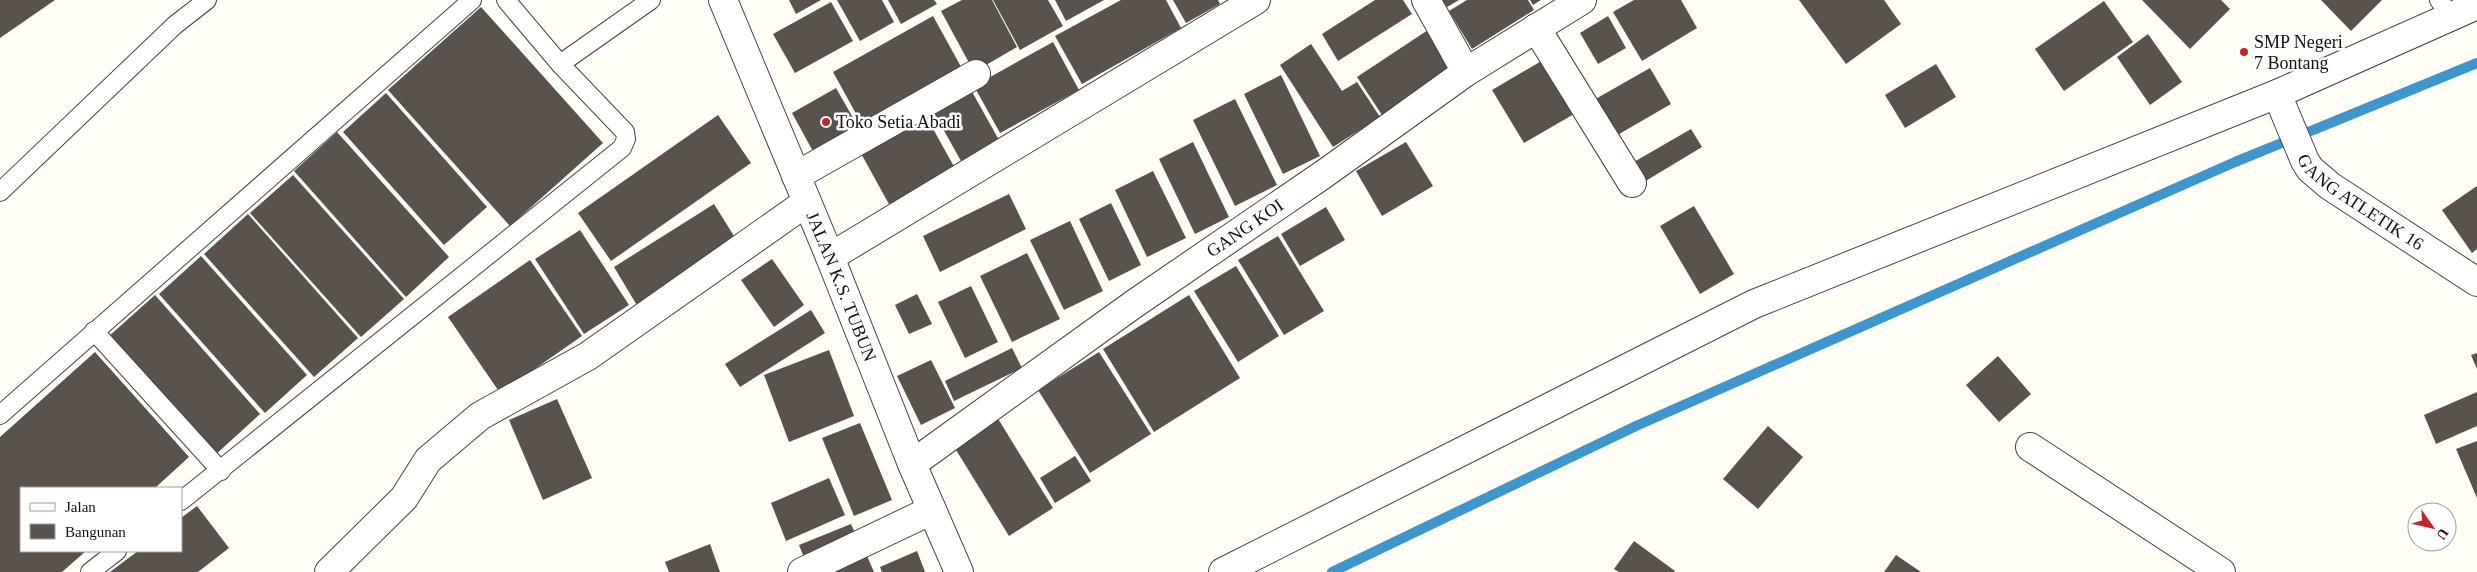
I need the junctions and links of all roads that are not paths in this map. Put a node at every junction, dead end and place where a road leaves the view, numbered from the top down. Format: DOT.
graph roads {
  1 [pos="208,0"];
  2 [pos="472,0"];
  3 [pos="506,0"];
  4 [pos="651,0"];
  5 [pos="723,0"];
  6 [pos="1256,0"];
  7 [pos="1426,0"];
  8 [pos="1582,0"];
  9 [pos="2477,5"];
  10 [pos="2445,8"];
  11 [pos="1536,28"];
  12 [pos="560,64"];
  13 [pos="1466,72"];
  14 [pos="976,74"];
  15 [pos="2282,105"];
  16 [pos="796,176"];
  17 [pos="1632,182"];
  18 [pos="0,192"];
  19 [pos="807,202"];
  20 [pos="830,257"];
  21 [pos="2477,282"];
  22 [pos="94,331"];
  23 [pos="0,415"];
  24 [pos="2030,447"];
  25 [pos="912,464"];
  26 [pos="221,470"];
  27 [pos="182,500"];
  28 [pos="932,510"];
  29 [pos="116,552"];
  30 [pos="90,572"];
  31 [pos="329,572"];
  32 [pos="802,572"];
  33 [pos="959,572"];
  34 [pos="1224,572"];
  35 [pos="2221,572"];
  1 -- 18 [label="lane"];
  2 -- 22 [label="lane"];
  3 -- 12 [label="lane"];
  4 -- 12 [label="lane"];
  5 -- 16 [label="street, JALAN K.S. TUBUN"];
  6 -- 20 [label="street"];
  7 -- 13 [label="street"];
  8 -- 11 [label="street, GANG KOI"];
  9 -- 10 [label="street"];
  10 -- 15 [label="street"];
  11 -- 13 [label="street, GANG KOI"];
  11 -- 17 [label="street"];
  12 -- 26 [label="lane"];
  13 -- 25 [label="street, GANG KOI"];
  14 -- 16 [label="street"];
  15 -- 21 [label="street, GANG ATLETIK 16"];
  15 -- 34 [label="street"];
  16 -- 19 [label="street, JALAN K.S. TUBUN"];
  19 -- 20 [label="street, JALAN K.S. TUBUN"];
  19 -- 31 [label="street"];
  20 -- 25 [label="street, JALAN K.S. TUBUN"];
  22 -- 23 [label="lane"];
  22 -- 26 [label="lane"];
  24 -- 35 [label="street"];
  25 -- 28 [label="street, JALAN K.S. TUBUN"];
  26 -- 27 [label="lane"];
  28 -- 32 [label="street"];
  28 -- 33 [label="street, JALAN K.S. TUBUN"];
  29 -- 30 [label="lane"];
}
